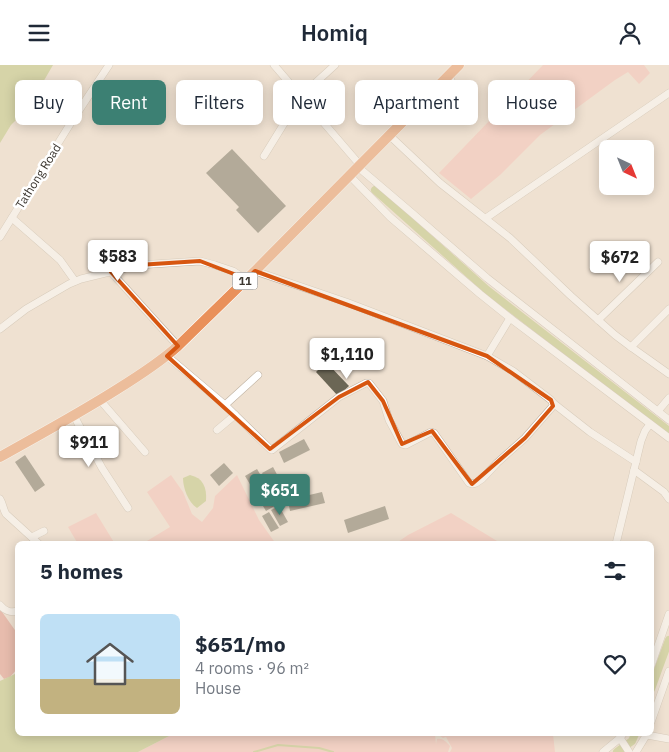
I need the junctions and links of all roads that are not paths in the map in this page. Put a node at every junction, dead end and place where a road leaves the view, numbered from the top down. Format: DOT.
graph roads {
  1 [pos="109,65"];
  2 [pos="274,65"];
  3 [pos="335,65"];
  4 [pos="459,65"];
  5 [pos="449,76"];
  6 [pos="287,80"];
  7 [pos="319,80"];
  8 [pos="445,80"];
  9 [pos="451,80"];
  10 [pos="669,93"];
  11 [pos="283,125"];
  12 [pos="325,125"];
  13 [pos="399,125"];
  14 [pos="389,135"];
  15 [pos="264,157"];
  16 [pos="359,166"];
  17 [pos="349,175"];
  18 [pos="12,218"];
  19 [pos="486,218"];
  20 [pos="0,237"];
  21 [pos="658,262"];
  22 [pos="255,271"];
  23 [pos="111,272"];
  24 [pos="247,280"];
  25 [pos="75,281"];
  26 [pos="669,309"];
  27 [pos="510,318"];
  28 [pos="598,320"];
  29 [pos="0,329"];
  30 [pos="178,347"];
  31 [pos="631,347"];
  32 [pos="167,356"];
  33 [pos="487,356"];
  34 [pos="669,374"];
  35 [pos="258,375"];
  36 [pos="669,398"];
  37 [pos="100,400"];
  38 [pos="554,403"];
  39 [pos="225,405"];
  40 [pos="658,411"];
  41 [pos="235,415"];
  42 [pos="74,416"];
  43 [pos="669,420"];
  44 [pos="650,424"];
  45 [pos="217,430"];
  46 [pos="669,438"];
  47 [pos="146,452"];
  48 [pos="0,457"];
  49 [pos="635,466"];
  50 [pos="0,499"];
  51 [pos="669,499"];
  52 [pos="128,507"];
  53 [pos="44,531"];
  54 [pos="32,537"];
  55 [pos="35,541"];
  56 [pos="617,541"];
  57 [pos="0,605"];
  58 [pos="15,612"];
  59 [pos="669,615"];
  60 [pos="654,658"];
  61 [pos="669,671"];
  62 [pos="654,714"];
  63 [pos="620,736"];
  64 [pos="621,736"];
  65 [pos="646,736"];
  66 [pos="654,736"];
  67 [pos="669,739"];
  68 [pos="603,752"];
  69 [pos="628,752"];
  70 [pos="636,752"];
  1 -- 18 [label="street, Tathong Road"];
  2 -- 6 [label="street"];
  3 -- 7 [label="street"];
  4 -- 5 [label="highway, 11"];
  5 -- 8 [label="highway, 11"];
  5 -- 9 [label="street"];
  10 -- 19 [label="street"];
  11 -- 15 [label="street"];
  12 -- 16 [label="street"];
  13 -- 14 [label="highway, 11"];
  14 -- 16 [label="highway, 11"];
  14 -- 19 [label="street"];
  16 -- 17 [label="highway, 11"];
  16 -- 40 [label="street"];
  17 -- 22 [label="highway, 11"];
  17 -- 27 [label="street"];
  18 -- 20 [label="street, Tathong Road"];
  18 -- 25 [label="street"];
  19 -- 28 [label="street"];
  21 -- 28 [label="street"];
  22 -- 24 [label="highway, 11"];
  22 -- 33 [label="street"];
  23 -- 24 [label="street"];
  23 -- 25 [label="street"];
  23 -- 30 [label="street"];
  24 -- 30 [label="highway, 11"];
  25 -- 29 [label="street"];
  26 -- 31 [label="street"];
  27 -- 33 [label="street"];
  27 -- 44 [label="street"];
  28 -- 31 [label="street"];
  30 -- 32 [label="highway, 11"];
  31 -- 34 [label="street"];
  32 -- 37 [label="highway, 11"];
  32 -- 39 [label="street"];
  33 -- 38 [label="street"];
  35 -- 39 [label="street"];
  36 -- 40 [label="street"];
  37 -- 42 [label="highway, 11"];
  37 -- 47 [label="street"];
  38 -- 41 [label="street"];
  38 -- 49 [label="street"];
  39 -- 41 [label="street"];
  40 -- 43 [label="street"];
  41 -- 45 [label="street"];
  42 -- 48 [label="highway, 11"];
  42 -- 52 [label="street"];
  44 -- 46 [label="street"];
  44 -- 49 [label="street"];
  49 -- 51 [label="street"];
  49 -- 56 [label="street"];
  50 -- 54 [label="street"];
  53 -- 54 [label="street"];
  54 -- 55 [label="street"];
  57 -- 58 [label="street"];
  59 -- 60 [label="street"];
  61 -- 62 [label="street"];
  63 -- 68 [label="street"];
  64 -- 69 [label="street"];
  65 -- 70 [label="street"];
  66 -- 67 [label="street"];
}
